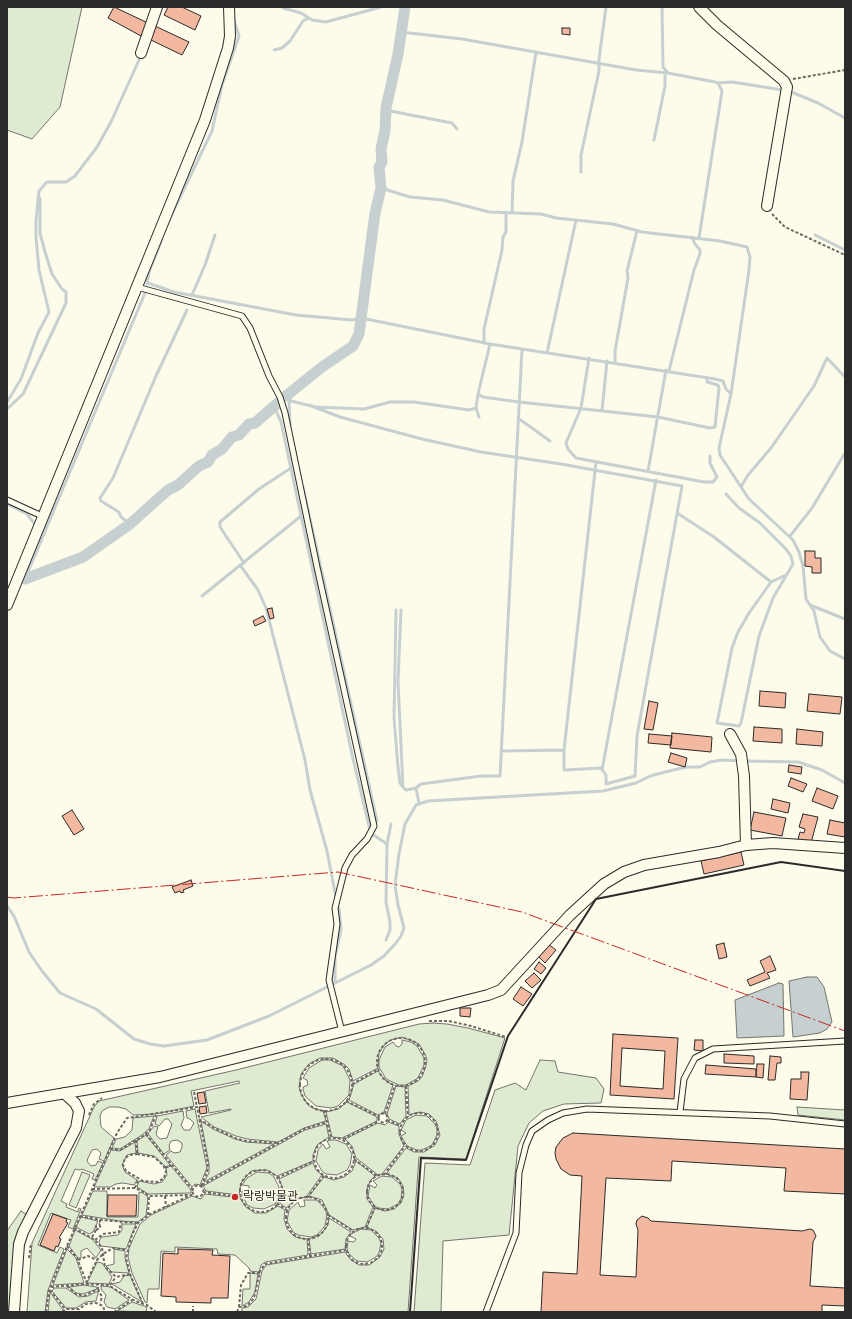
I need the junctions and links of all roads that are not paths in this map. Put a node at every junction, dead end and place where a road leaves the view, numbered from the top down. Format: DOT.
graph roads {
  1 [pos="157,7"];
  2 [pos="229,7"];
  3 [pos="699,7"];
  4 [pos="141,53"];
  5 [pos="767,206"];
  6 [pos="137,287"];
  7 [pos="7,500"];
  8 [pos="44,517"];
  9 [pos="7,605"];
  10 [pos="730,734"];
  11 [pos="746,845"];
  12 [pos="845,848"];
  13 [pos="342,1032"];
  14 [pos="845,1041"];
  15 [pos="64,1092"];
  16 [pos="7,1103"];
  17 [pos="680,1112"];
  18 [pos="845,1124"];
  19 [pos="14,1312"];
  20 [pos="486,1312"];
  1 -- 4 [label="street"];
  2 -- 6 [label="street"];
  3 -- 5 [label="street"];
  6 -- 8 [label="street"];
  6 -- 13 [label="lane"];
  7 -- 8 [label="lane"];
  8 -- 9 [label="street"];
  10 -- 11 [label="street"];
  11 -- 12 [label="street"];
  11 -- 13 [label="street"];
  13 -- 15 [label="street"];
  14 -- 17 [label="lane"];
  15 -- 16 [label="street"];
  15 -- 19 [label="street"];
  17 -- 18 [label="lane"];
  17 -- 20 [label="lane"];
}
